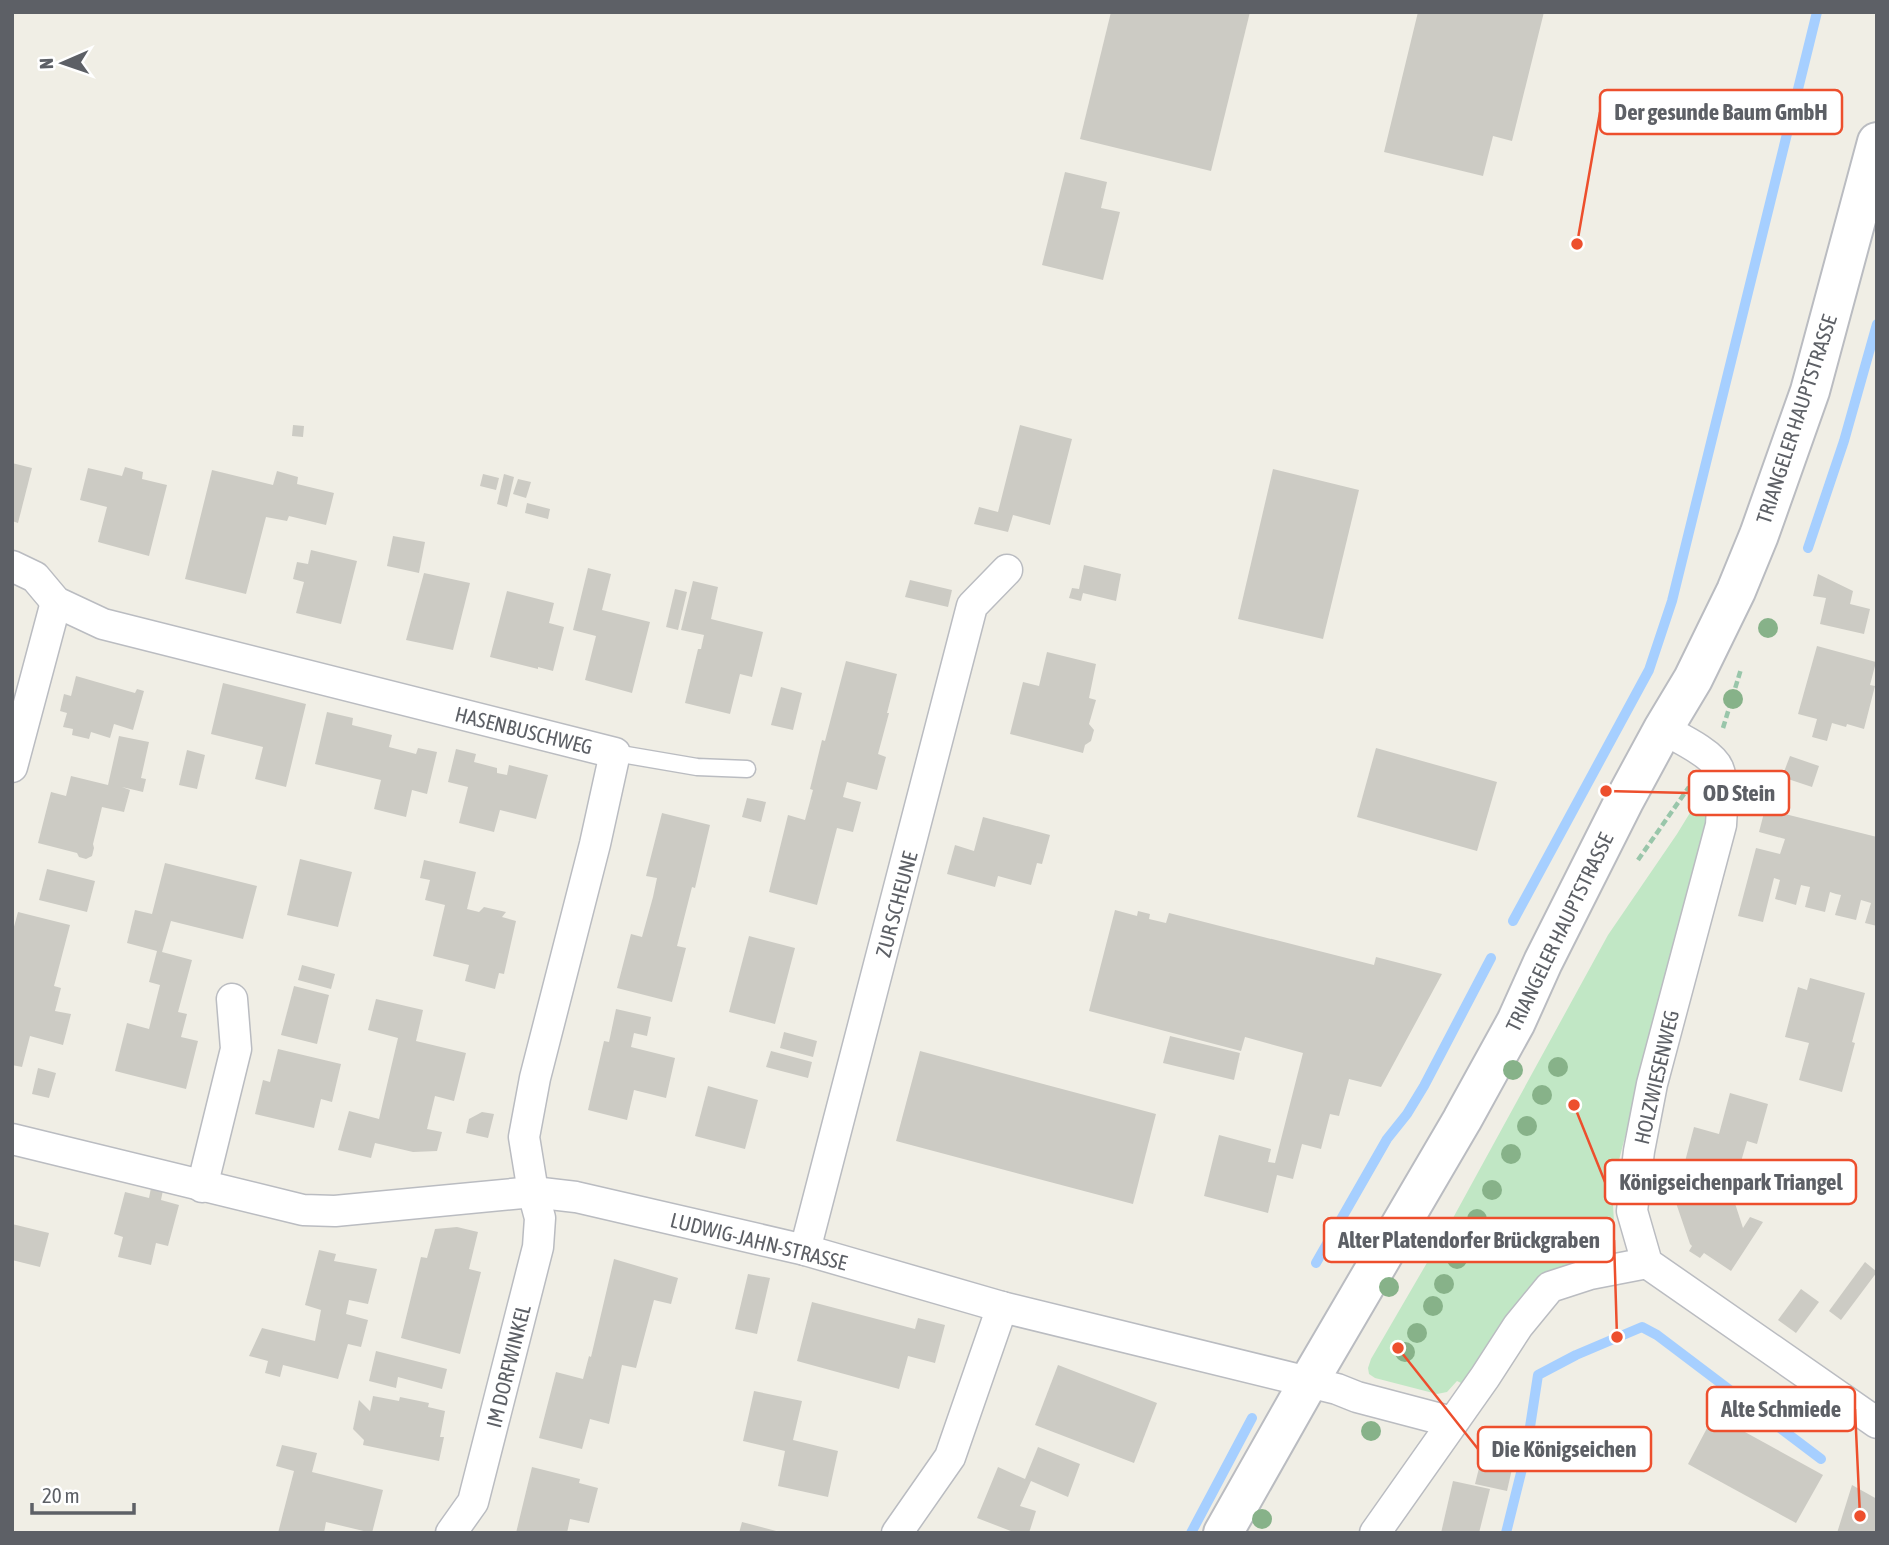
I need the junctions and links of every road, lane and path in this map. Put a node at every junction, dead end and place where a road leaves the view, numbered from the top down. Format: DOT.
graph roads {
  1 [pos="1877,142"];
  2 [pos="12,566"];
  3 [pos="1007,570"];
  4 [pos="56,603"];
  5 [pos="1741,668"];
  6 [pos="1663,729"];
  7 [pos="615,753"];
  8 [pos="1709,757"];
  9 [pos="12,767"];
  10 [pos="747,769"];
  11 [pos="232,999"];
  12 [pos="12,1139"];
  13 [pos="202,1187"];
  14 [pos="533,1192"];
  15 [pos="805,1250"];
  16 [pos="1647,1263"];
  17 [pos="1002,1307"];
  18 [pos="1308,1383"];
  19 [pos="1452,1422"];
  20 [pos="1877,1423"];
  21 [pos="451,1533"];
  22 [pos="897,1533"];
  23 [pos="1223,1533"];
  24 [pos="1374,1533"];
  1 -- 6 [label="street, TRIANGELER HAUPTSTRASSE"];
  2 -- 4 [label="street, HASENBUSCHWEG"];
  3 -- 15 [label="street, ZUR SCHEUNE"];
  4 -- 7 [label="street, HASENBUSCHWEG"];
  4 -- 9 [label="street"];
  5 -- 8 [label="path"];
  6 -- 8 [label="street"];
  6 -- 18 [label="street, TRIANGELER HAUPTSTRASSE"];
  7 -- 10 [label="lane"];
  7 -- 14 [label="street, HASENBUSCHWEG"];
  8 -- 16 [label="street, HOLZWIESENWEG"];
  11 -- 13 [label="street"];
  12 -- 13 [label="street, LUDWIG-JAHN-STRASSE"];
  13 -- 14 [label="street, LUDWIG-JAHN-STRASSE"];
  14 -- 15 [label="street, LUDWIG-JAHN-STRASSE"];
  14 -- 21 [label="street, IM DORFWINKEL"];
  15 -- 17 [label="street, LUDWIG-JAHN-STRASSE"];
  16 -- 19 [label="street"];
  16 -- 20 [label="street"];
  17 -- 18 [label="street, LUDWIG-JAHN-STRASSE"];
  17 -- 22 [label="street"];
  18 -- 19 [label="street, LUDWIG-JAHN-STRASSE"];
  18 -- 23 [label="street, TRIANGELER HAUPTSTRASSE"];
  19 -- 24 [label="street"];
}
